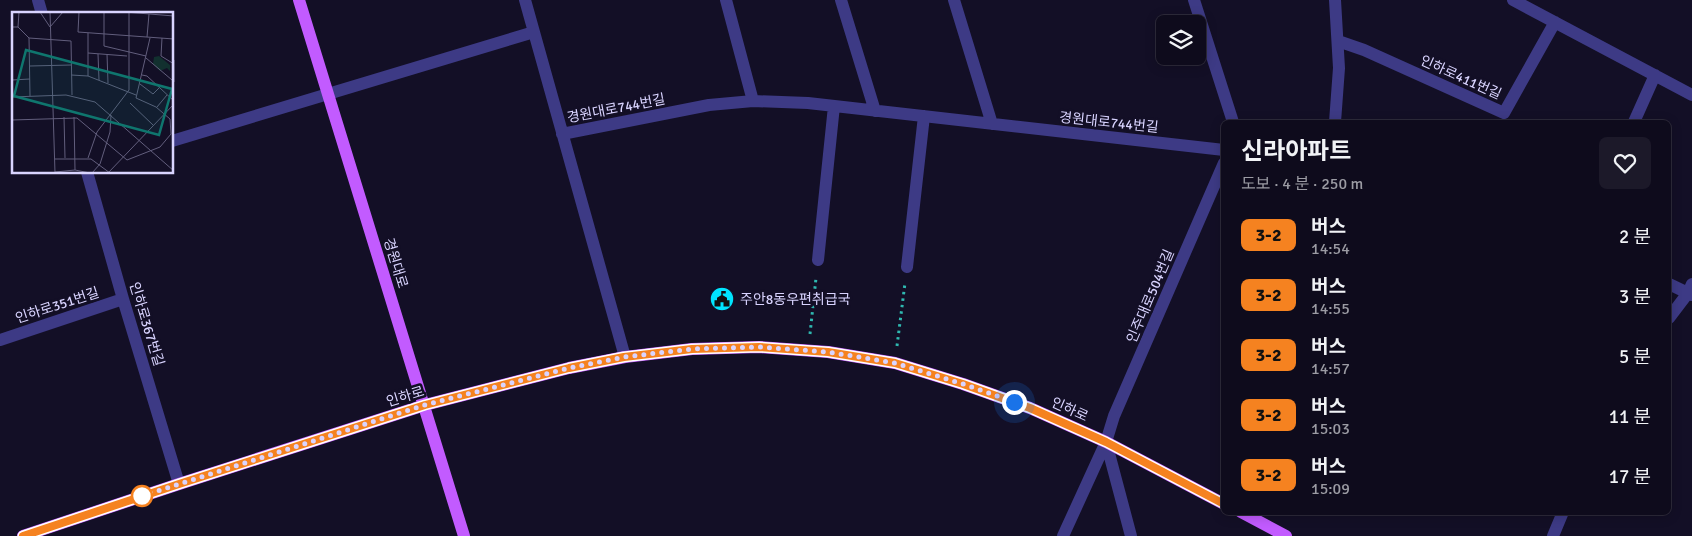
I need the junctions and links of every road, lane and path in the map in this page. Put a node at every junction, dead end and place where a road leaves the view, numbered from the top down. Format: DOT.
graph roads {
  1 [pos="299,0"];
  2 [pos="525,0"];
  3 [pos="726,0"];
  4 [pos="841,0"];
  5 [pos="954,0"];
  6 [pos="1194,0"];
  7 [pos="1335,0"];
  8 [pos="1513,0"];
  9 [pos="1555,22"];
  10 [pos="534,32"];
  11 [pos="1338,41"];
  12 [pos="1655,75"];
  13 [pos="328,94"];
  14 [pos="1692,95"];
  15 [pos="753,101"];
  16 [pos="834,106"];
  17 [pos="875,110"];
  18 [pos="924,116"];
  19 [pos="1232,120"];
  20 [pos="1335,120"];
  21 [pos="1635,120"];
  22 [pos="992,124"];
  23 [pos="562,134"];
  24 [pos="174,140"];
  25 [pos="1221,150"];
  26 [pos="1221,170"];
  27 [pos="88,174"];
  28 [pos="818,260"];
  29 [pos="907,267"];
  30 [pos="1671,285"];
  31 [pos="1691,291"];
  32 [pos="123,299"];
  33 [pos="1671,316"];
  34 [pos="0,340"];
  35 [pos="808,350"];
  36 [pos="624,357"];
  37 [pos="895,363"];
  38 [pos="425,405"];
  39 [pos="1106,442"];
  40 [pos="179,484"];
  41 [pos="1221,502"];
  42 [pos="1247,515"];
  43 [pos="1562,515"];
  44 [pos="23,536"];
  45 [pos="464,536"];
  46 [pos="1064,536"];
  47 [pos="1131,536"];
  48 [pos="1286,536"];
  49 [pos="1553,536"];
  1 -- 13 [label="main road, 경원대로"];
  2 -- 10 [label="lane, 경원대로744번길"];
  3 -- 15 [label="lane"];
  4 -- 17 [label="lane"];
  5 -- 22 [label="lane"];
  6 -- 19 [label="lane"];
  7 -- 11 [label="lane"];
  8 -- 9 [label="lane"];
  9 -- 11 [label="lane, 인하로411번길"];
  9 -- 12 [label="lane"];
  10 -- 13 [label="lane"];
  10 -- 23 [label="lane, 경원대로744번길"];
  11 -- 20 [label="lane"];
  12 -- 14 [label="lane"];
  12 -- 21 [label="lane"];
  13 -- 24 [label="lane"];
  13 -- 38 [label="main road, 경원대로"];
  15 -- 16 [label="lane, 경원대로744번길"];
  15 -- 23 [label="lane, 경원대로744번길"];
  16 -- 17 [label="lane, 경원대로744번길"];
  16 -- 28 [label="lane"];
  17 -- 18 [label="lane, 경원대로744번길"];
  18 -- 22 [label="lane, 경원대로744번길"];
  18 -- 29 [label="lane"];
  22 -- 25 [label="lane, 경원대로744번길"];
  23 -- 36 [label="lane"];
  26 -- 39 [label="lane, 인주대로504번길"];
  27 -- 32 [label="lane, 인하로367번길"];
  28 -- 35 [label="path"];
  29 -- 37 [label="path"];
  30 -- 31 [label="lane"];
  31 -- 33 [label="lane"];
  32 -- 34 [label="lane, 인하로351번길"];
  32 -- 40 [label="lane, 인하로367번길"];
  35 -- 36 [label="main road, 인하로"];
  35 -- 37 [label="main road, 인하로"];
  36 -- 38 [label="main road, 인하로"];
  37 -- 39 [label="main road, 인하로"];
  38 -- 40 [label="main road, 인하로"];
  38 -- 45 [label="main road, 경원대로"];
  39 -- 41 [label="main road, 인하로"];
  39 -- 46 [label="lane, 인주대로504번길"];
  39 -- 47 [label="lane"];
  40 -- 44 [label="main road, 인하로"];
  42 -- 48 [label="main road"];
  43 -- 49 [label="lane"];
}
